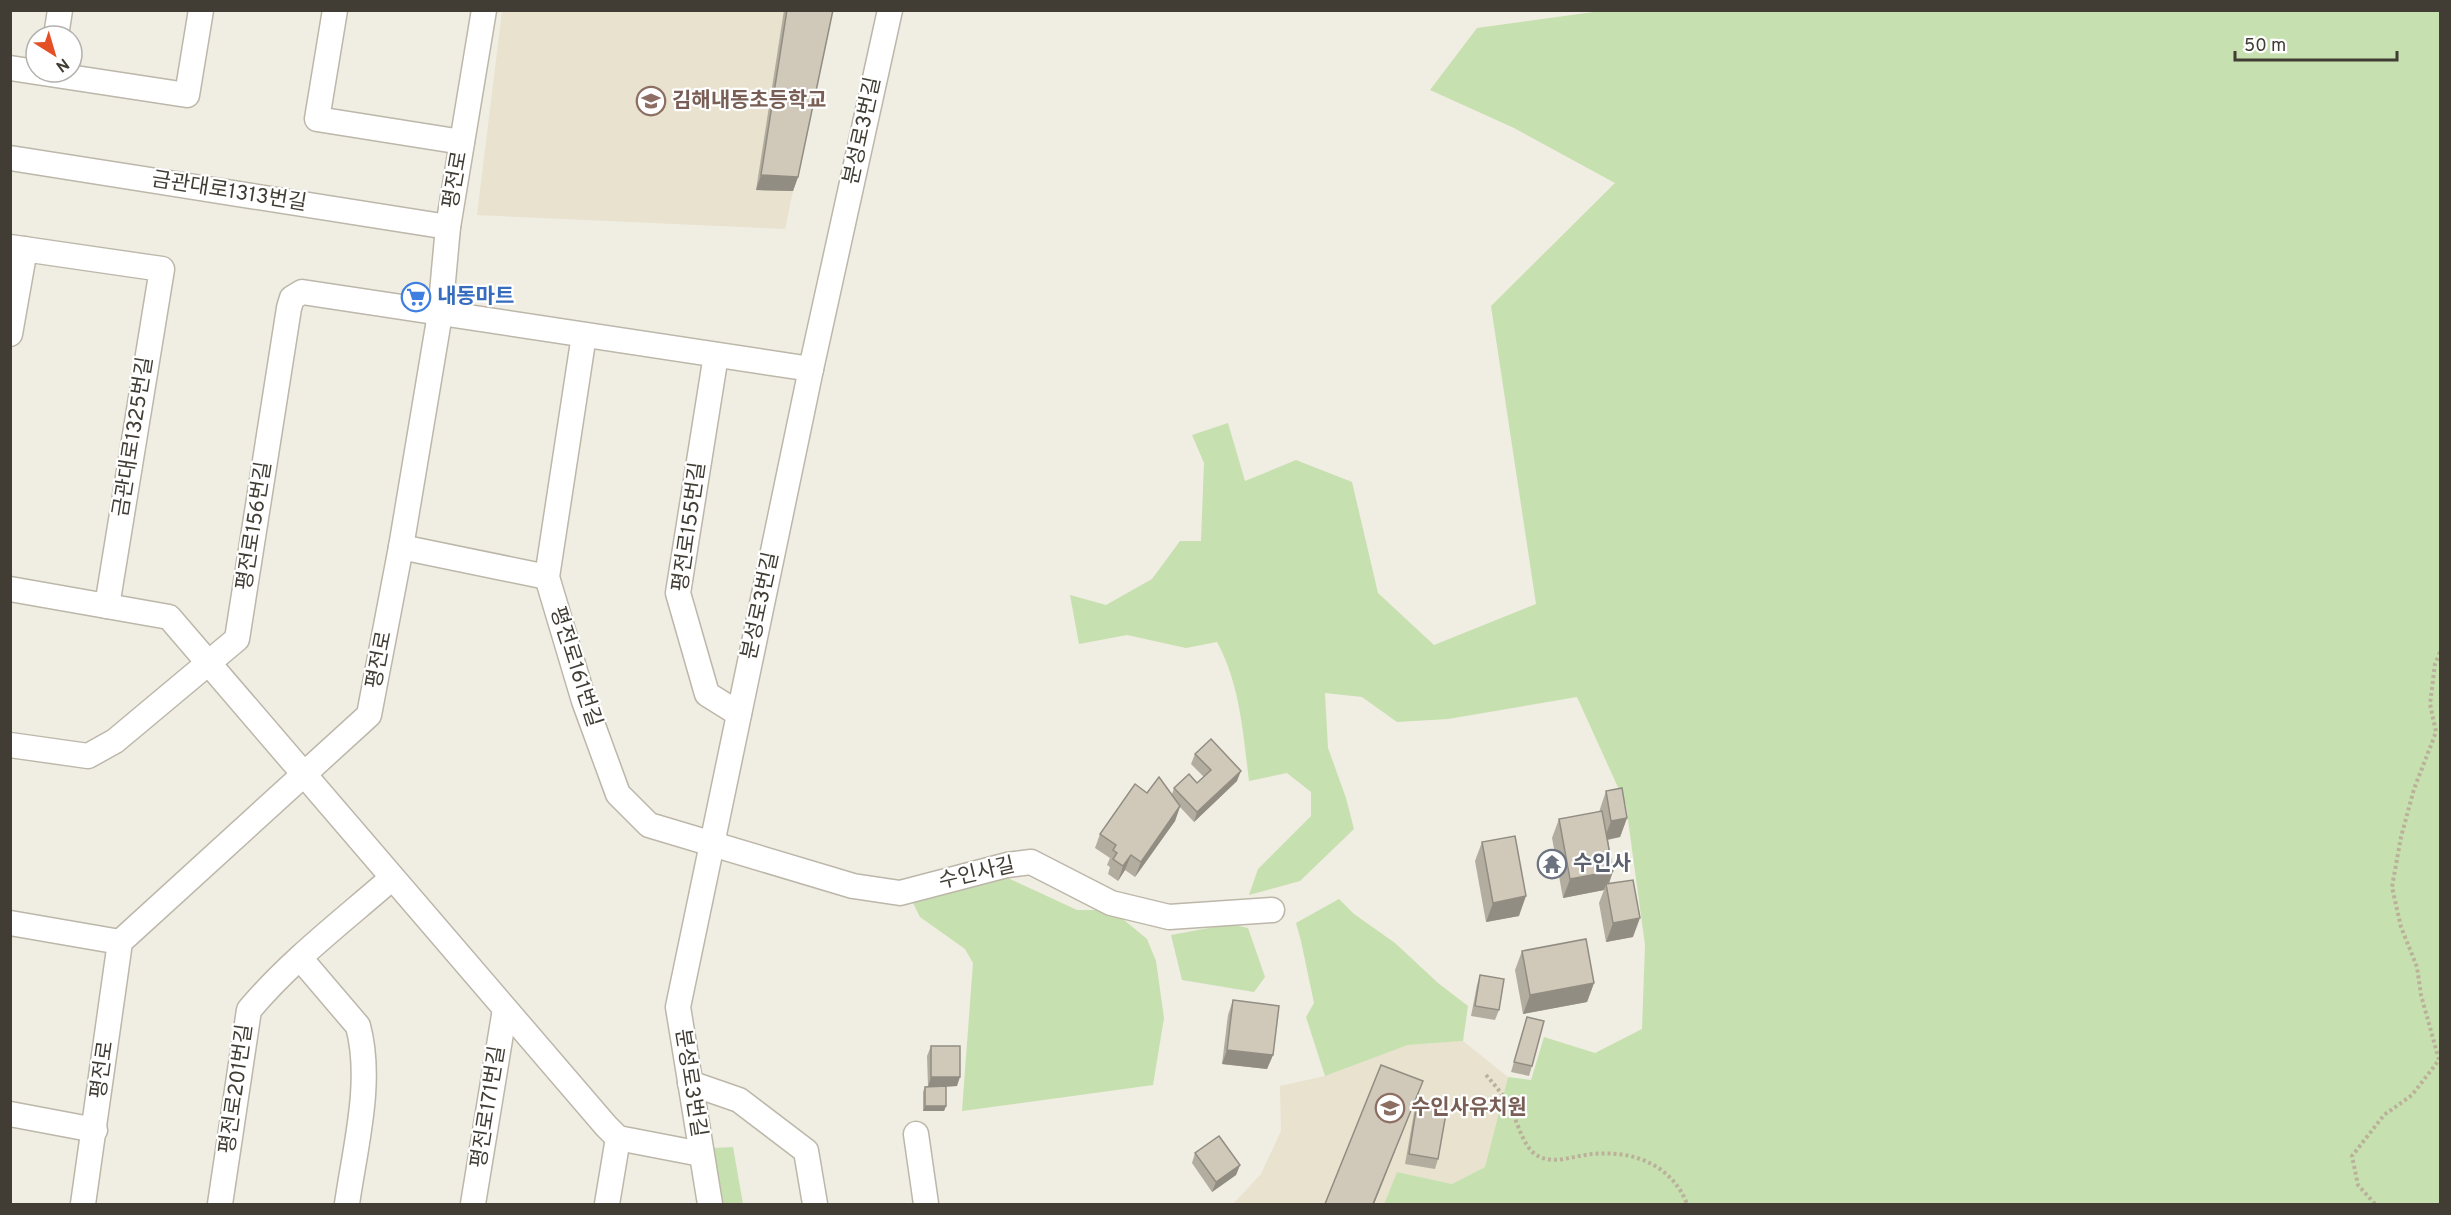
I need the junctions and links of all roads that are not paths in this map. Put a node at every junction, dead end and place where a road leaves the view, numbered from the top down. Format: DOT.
graph roads {
  1 [pos="201,10"];
  2 [pos="335,10"];
  3 [pos="484,10"];
  4 [pos="890,10"];
  5 [pos="84,79"];
  6 [pos="462,142"];
  7 [pos="10,158"];
  8 [pos="448,227"];
  9 [pos="18,248"];
  10 [pos="440,314"];
  11 [pos="10,334"];
  12 [pos="584,335"];
  13 [pos="716,355"];
  14 [pos="811,369"];
  15 [pos="401,547"];
  16 [pos="547,577"];
  17 [pos="10,589"];
  18 [pos="106,606"];
  19 [pos="208,662"];
  20 [pos="739,714"];
  21 [pos="10,745"];
  22 [pos="306,775"];
  23 [pos="713,844"];
  24 [pos="392,878"];
  25 [pos="1272,910"];
  26 [pos="10,923"];
  27 [pos="120,942"];
  28 [pos="300,958"];
  29 [pos="505,1009"];
  30 [pos="690,1083"];
  31 [pos="10,1114"];
  32 [pos="95,1130"];
  33 [pos="916,1134"];
  34 [pos="618,1138"];
  35 [pos="701,1154"];
  36 [pos="83,1204"];
  37 [pos="220,1204"];
  38 [pos="347,1204"];
  39 [pos="473,1204"];
  40 [pos="607,1204"];
  41 [pos="710,1204"];
  42 [pos="815,1204"];
  43 [pos="926,1204"];
  1 -- 5 [label="street"];
  2 -- 6 [label="street"];
  3 -- 6 [label="street, 평전로"];
  4 -- 14 [label="street, 분성로3번길"];
  6 -- 8 [label="street, 평전로"];
  7 -- 8 [label="street, 금관대로1313번길"];
  8 -- 10 [label="street, 평전로"];
  9 -- 11 [label="street"];
  9 -- 18 [label="street, 금관대로1325번길"];
  10 -- 12 [label="street"];
  10 -- 15 [label="street, 평전로"];
  10 -- 19 [label="street, 평전로156번길"];
  12 -- 13 [label="street"];
  12 -- 16 [label="street"];
  13 -- 14 [label="street"];
  13 -- 20 [label="street, 평전로155번길"];
  14 -- 20 [label="street, 분성로3번길"];
  15 -- 16 [label="street"];
  15 -- 22 [label="street, 평전로"];
  16 -- 23 [label="street, 평전로161번길"];
  17 -- 18 [label="street"];
  18 -- 19 [label="street"];
  19 -- 21 [label="street, 평전로156번길"];
  19 -- 22 [label="street"];
  20 -- 23 [label="street, 분성로3번길"];
  22 -- 24 [label="street, 평전로171번길"];
  22 -- 27 [label="street, 평전로"];
  23 -- 25 [label="street, 수인사길"];
  23 -- 30 [label="street, 분성로3번길"];
  24 -- 28 [label="street"];
  24 -- 29 [label="street, 평전로171번길"];
  26 -- 27 [label="street"];
  27 -- 32 [label="street, 평전로"];
  28 -- 37 [label="street, 평전로201번길"];
  28 -- 38 [label="street"];
  29 -- 34 [label="street, 평전로171번길"];
  29 -- 39 [label="street, 평전로171번길"];
  30 -- 35 [label="street, 분성로3번길"];
  30 -- 42 [label="street"];
  31 -- 32 [label="street"];
  32 -- 36 [label="street, 평전로"];
  33 -- 43 [label="street"];
  34 -- 35 [label="street"];
  34 -- 40 [label="street"];
  35 -- 41 [label="street, 분성로3번길"];
}
